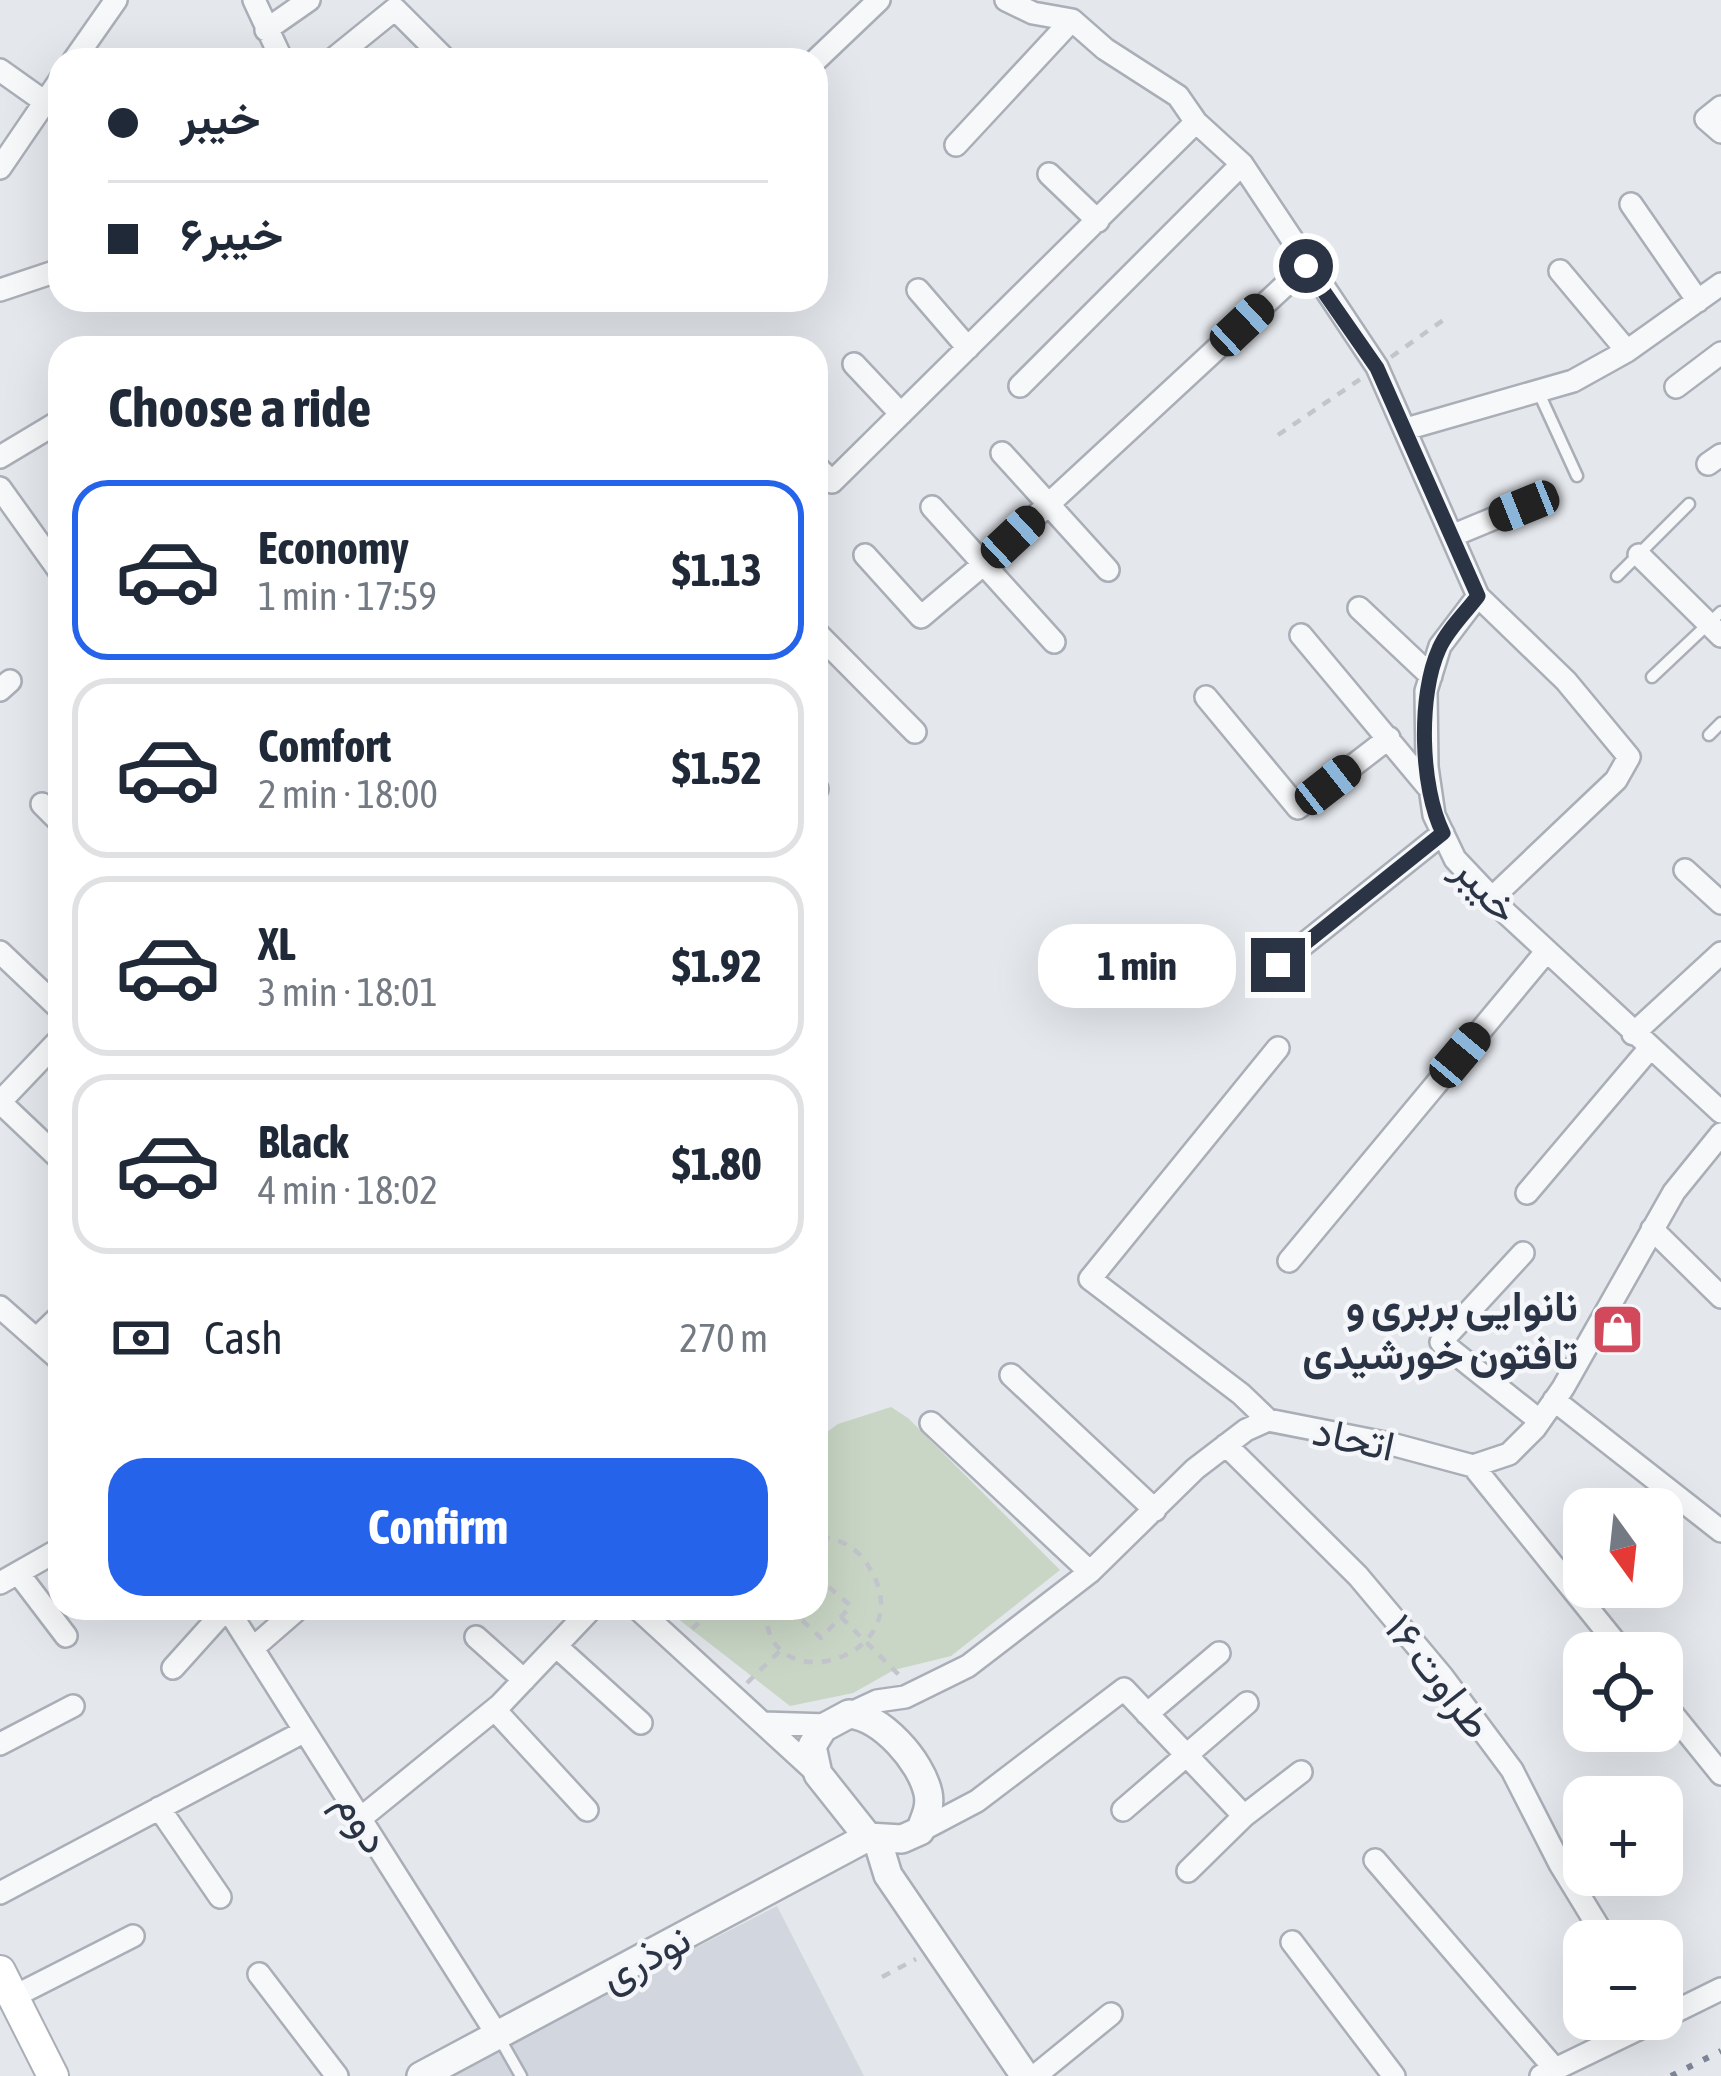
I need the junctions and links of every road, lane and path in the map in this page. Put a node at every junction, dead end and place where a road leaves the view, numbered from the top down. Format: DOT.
graph roads {
  1 [pos="254,0"];
  2 [pos="309,0"];
  3 [pos="879,0"];
  4 [pos="1006,0"];
  5 [pos="109,2"];
  6 [pos="1039,6"];
  7 [pos="1072,20"];
  8 [pos="266,30"];
  9 [pos="92,48"];
  10 [pos="276,48"];
  11 [pos="347,48"];
  12 [pos="434,48"];
  13 [pos="828,49"];
  14 [pos="0,70"];
  15 [pos="48,98"];
  16 [pos="45,102"];
  17 [pos="1196,122"];
  18 [pos="956,146"];
  19 [pos="1242,164"];
  20 [pos="0,168"];
  21 [pos="1048,174"];
  22 [pos="1631,204"];
  23 [pos="1098,220"];
  24 [pos="1306,266"];
  25 [pos="1560,271"];
  26 [pos="48,274"];
  27 [pos="0,290"];
  28 [pos="918,290"];
  29 [pos="1712,297"];
  30 [pos="968,348"];
  31 [pos="1627,352"];
  32 [pos="1721,353"];
  33 [pos="854,364"];
  34 [pos="1020,386"];
  35 [pos="1676,387"];
  36 [pos="1538,391"];
  37 [pos="901,414"];
  38 [pos="48,428"];
  39 [pos="1406,429"];
  40 [pos="1002,453"];
  41 [pos="0,457"];
  42 [pos="1577,476"];
  43 [pos="828,478"];
  44 [pos="3,498"];
  45 [pos="1050,503"];
  46 [pos="1689,504"];
  47 [pos="1524,506"];
  48 [pos="932,507"];
  49 [pos="1454,535"];
  50 [pos="48,552"];
  51 [pos="865,555"];
  52 [pos="1639,555"];
  53 [pos="986,562"];
  54 [pos="1108,570"];
  55 [pos="1617,576"];
  56 [pos="1478,596"];
  57 [pos="1359,608"];
  58 [pos="1717,624"];
  59 [pos="1300,635"];
  60 [pos="1054,642"];
  61 [pos="828,644"];
  62 [pos="1431,676"];
  63 [pos="1652,677"];
  64 [pos="1206,697"];
  65 [pos="1721,723"];
  66 [pos="916,732"];
  67 [pos="1709,735"];
  68 [pos="1389,738"];
  69 [pos="1429,788"];
  70 [pos="42,804"];
  71 [pos="48,810"];
  72 [pos="1443,833"];
  73 [pos="1685,870"];
  74 [pos="1492,898"];
  75 [pos="1721,903"];
  76 [pos="0,952"];
  77 [pos="1546,952"];
  78 [pos="1721,953"];
  79 [pos="1278,965"];
  80 [pos="48,998"];
  81 [pos="1642,1041"];
  82 [pos="1279,1048"];
  83 [pos="48,1052"];
  84 [pos="0,1102"];
  85 [pos="1721,1112"];
  86 [pos="1721,1134"];
  87 [pos="48,1148"];
  88 [pos="1527,1193"];
  89 [pos="1652,1229"];
  90 [pos="1522,1253"];
  91 [pos="1289,1262"];
  92 [pos="1721,1297"];
  93 [pos="0,1307"];
  94 [pos="48,1328"];
  95 [pos="36,1339"];
  96 [pos="48,1350"];
  97 [pos="1011,1375"];
  98 [pos="1554,1400"];
  99 [pos="1268,1420"];
  100 [pos="1540,1421"];
  101 [pos="931,1424"];
  102 [pos="1226,1445"];
  103 [pos="1473,1466"];
  104 [pos="1155,1510"];
  105 [pos="1721,1531"];
  106 [pos="828,1536"];
  107 [pos="48,1556"];
  108 [pos="1090,1572"];
  109 [pos="9,1578"];
  110 [pos="828,1586"];
  111 [pos="841,1617"];
  112 [pos="48,1618"];
  113 [pos="50,1620"];
  114 [pos="216,1620"];
  115 [pos="235,1620"];
  116 [pos="285,1620"];
  117 [pos="581,1620"];
  118 [pos="650,1620"];
  119 [pos="702,1620"];
  120 [pos="767,1620"];
  121 [pos="802,1620"];
  122 [pos="1607,1632"];
  123 [pos="66,1636"];
  124 [pos="476,1637"];
  125 [pos="866,1642"];
  126 [pos="676,1644"];
  127 [pos="556,1646"];
  128 [pos="253,1648"];
  129 [pos="782,1649"];
  130 [pos="1219,1653"];
  131 [pos="173,1668"];
  132 [pos="524,1680"];
  133 [pos="910,1694"];
  134 [pos="734,1696"];
  135 [pos="1247,1703"];
  136 [pos="74,1706"];
  137 [pos="495,1710"];
  138 [pos="1148,1714"];
  139 [pos="838,1720"];
  140 [pos="641,1723"];
  141 [pos="763,1723"];
  142 [pos="880,1725"];
  143 [pos="1683,1726"];
  144 [pos="305,1731"];
  145 [pos="0,1744"];
  146 [pos="1186,1755"];
  147 [pos="1301,1772"];
  148 [pos="818,1774"];
  149 [pos="1721,1774"];
  150 [pos="926,1788"];
  151 [pos="977,1801"];
  152 [pos="159,1808"];
  153 [pos="586,1810"];
  154 [pos="1123,1810"];
  155 [pos="1244,1816"];
  156 [pos="361,1818"];
  157 [pos="920,1831"];
  158 [pos="872,1838"];
  159 [pos="1375,1860"];
  160 [pos="1188,1871"];
  161 [pos="0,1893"];
  162 [pos="220,1897"];
  163 [pos="918,1914"];
  164 [pos="1594,1920"];
  165 [pos="133,1936"];
  166 [pos="1292,1942"];
  167 [pos="937,1948"];
  168 [pos="259,1975"];
  169 [pos="882,1977"];
  170 [pos="7,1984"];
  171 [pos="1721,1989"];
  172 [pos="1683,2007"];
  173 [pos="1111,2014"];
  174 [pos="498,2036"];
  175 [pos="1615,2040"];
  176 [pos="1548,2072"];
  177 [pos="53,2076"];
  178 [pos="337,2076"];
  179 [pos="421,2076"];
  180 [pos="521,2076"];
  181 [pos="1025,2076"];
  182 [pos="1035,2076"];
  183 [pos="1394,2076"];
  1 -- 8 [label="street"];
  2 -- 8 [label="street"];
  3 -- 13 [label="street"];
  4 -- 6 [label="street"];
  5 -- 9 [label="street"];
  6 -- 7 [label="street"];
  7 -- 17 [label="street"];
  7 -- 18 [label="street"];
  8 -- 10 [label="street"];
  11 -- 12 [label="street"];
  14 -- 16 [label="street"];
  15 -- 16 [label="street"];
  16 -- 20 [label="street"];
  17 -- 19 [label="street"];
  17 -- 23 [label="street"];
  19 -- 24 [label="street"];
  19 -- 34 [label="street"];
  21 -- 23 [label="street"];
  22 -- 29 [label="street"];
  23 -- 30 [label="street"];
  24 -- 39 [label="street"];
  24 -- 45 [label="street"];
  25 -- 31 [label="street"];
  26 -- 27 [label="street"];
  28 -- 30 [label="street"];
  29 -- 31 [label="street"];
  30 -- 37 [label="street"];
  31 -- 36 [label="street"];
  32 -- 35 [label="street"];
  33 -- 37 [label="street"];
  36 -- 39 [label="street"];
  36 -- 42 [label="lane"];
  37 -- 43 [label="street"];
  38 -- 41 [label="street"];
  39 -- 49 [label="street"];
  40 -- 45 [label="street"];
  44 -- 50 [label="street"];
  45 -- 53 [label="street"];
  45 -- 54 [label="street"];
  46 -- 52 [label="lane"];
  47 -- 49 [label="street"];
  48 -- 53 [label="street"];
  49 -- 56 [label="street"];
  51 -- 53 [label="street"];
  52 -- 55 [label="lane"];
  52 -- 58 [label="street"];
  53 -- 60 [label="street"];
  56 -- 62 [label="street, خیبر"];
  56 -- 74 [label="street"];
  57 -- 62 [label="street"];
  58 -- 63 [label="lane"];
  59 -- 68 [label="street"];
  61 -- 66 [label="street"];
  62 -- 69 [label="street, خیبر"];
  64 -- 68 [label="street"];
  65 -- 67 [label="lane"];
  68 -- 69 [label="street"];
  69 -- 72 [label="street, خیبر"];
  70 -- 71 [label="street"];
  72 -- 74 [label="street, خیبر"];
  72 -- 79 [label="street"];
  73 -- 75 [label="street"];
  74 -- 77 [label="street, خیبر"];
  76 -- 80 [label="street"];
  77 -- 81 [label="street, خیبر"];
  77 -- 91 [label="street"];
  78 -- 81 [label="street"];
  81 -- 85 [label="street, خیبر"];
  81 -- 88 [label="street"];
  82 -- 99 [label="street"];
  83 -- 84 [label="street"];
  84 -- 87 [label="street"];
  86 -- 89 [label="street"];
  89 -- 92 [label="street"];
  89 -- 98 [label="street"];
  90 -- 100 [label="street"];
  93 -- 95 [label="street"];
  94 -- 95 [label="street"];
  95 -- 96 [label="street"];
  97 -- 104 [label="street"];
  98 -- 100 [label="street"];
  98 -- 105 [label="street"];
  99 -- 102 [label="street, اتحاد"];
  99 -- 103 [label="street, اتحاد"];
  100 -- 103 [label="street"];
  101 -- 108 [label="street"];
  102 -- 104 [label="street, اتحاد"];
  102 -- 164 [label="street, طراوت ۱۶"];
  103 -- 122 [label="street"];
  104 -- 108 [label="street, اتحاد"];
  106 -- 125 [label="path"];
  107 -- 109 [label="street"];
  108 -- 133 [label="street, اتحاد"];
  109 -- 112 [label="street"];
  110 -- 111 [label="path"];
  111 -- 121 [label="path"];
  111 -- 125 [label="path"];
  113 -- 123 [label="street"];
  114 -- 131 [label="street"];
  115 -- 128 [label="street, دوم"];
  116 -- 128 [label="street"];
  117 -- 127 [label="street"];
  118 -- 126 [label="street"];
  119 -- 126 [label="path"];
  120 -- 129 [label="path"];
  124 -- 132 [label="street"];
  125 -- 129 [label="path"];
  125 -- 133 [label="path"];
  126 -- 134 [label="street"];
  127 -- 132 [label="street"];
  127 -- 140 [label="street"];
  128 -- 144 [label="street, دوم"];
  129 -- 134 [label="path"];
  130 -- 138 [label="street"];
  132 -- 137 [label="street"];
  133 -- 139 [label="street, اتحاد"];
  133 -- 142 [label="street, اتحاد"];
  134 -- 141 [label="street"];
  135 -- 146 [label="street"];
  136 -- 145 [label="street"];
  137 -- 153 [label="street"];
  137 -- 156 [label="street"];
  138 -- 146 [label="street"];
  138 -- 151 [label="street"];
  139 -- 141 [label="street, اتحاد"];
  139 -- 142 [label="street"];
  139 -- 148 [label="street"];
  141 -- 148 [label="street"];
  142 -- 150 [label="street"];
  143 -- 149 [label="street"];
  144 -- 152 [label="street"];
  144 -- 156 [label="street, دوم"];
  146 -- 154 [label="street"];
  146 -- 155 [label="street"];
  147 -- 155 [label="street"];
  148 -- 158 [label="street"];
  150 -- 151 [label="street"];
  150 -- 157 [label="street"];
  151 -- 157 [label="street"];
  152 -- 161 [label="street"];
  152 -- 162 [label="street"];
  155 -- 160 [label="street"];
  156 -- 174 [label="street, دوم"];
  157 -- 158 [label="street"];
  157 -- 163 [label="street"];
  158 -- 163 [label="street"];
  158 -- 174 [label="street, نوذری"];
  159 -- 176 [label="street"];
  163 -- 167 [label="street"];
  165 -- 170 [label="street"];
  166 -- 183 [label="street"];
  167 -- 169 [label="path"];
  167 -- 181 [label="street"];
  168 -- 178 [label="street"];
  170 -- 177 [label="main road"];
  171 -- 172 [label="street"];
  173 -- 182 [label="street"];
  174 -- 179 [label="street, نوذری"];
  174 -- 180 [label="lane"];
  175 -- 176 [label="street"];
}
